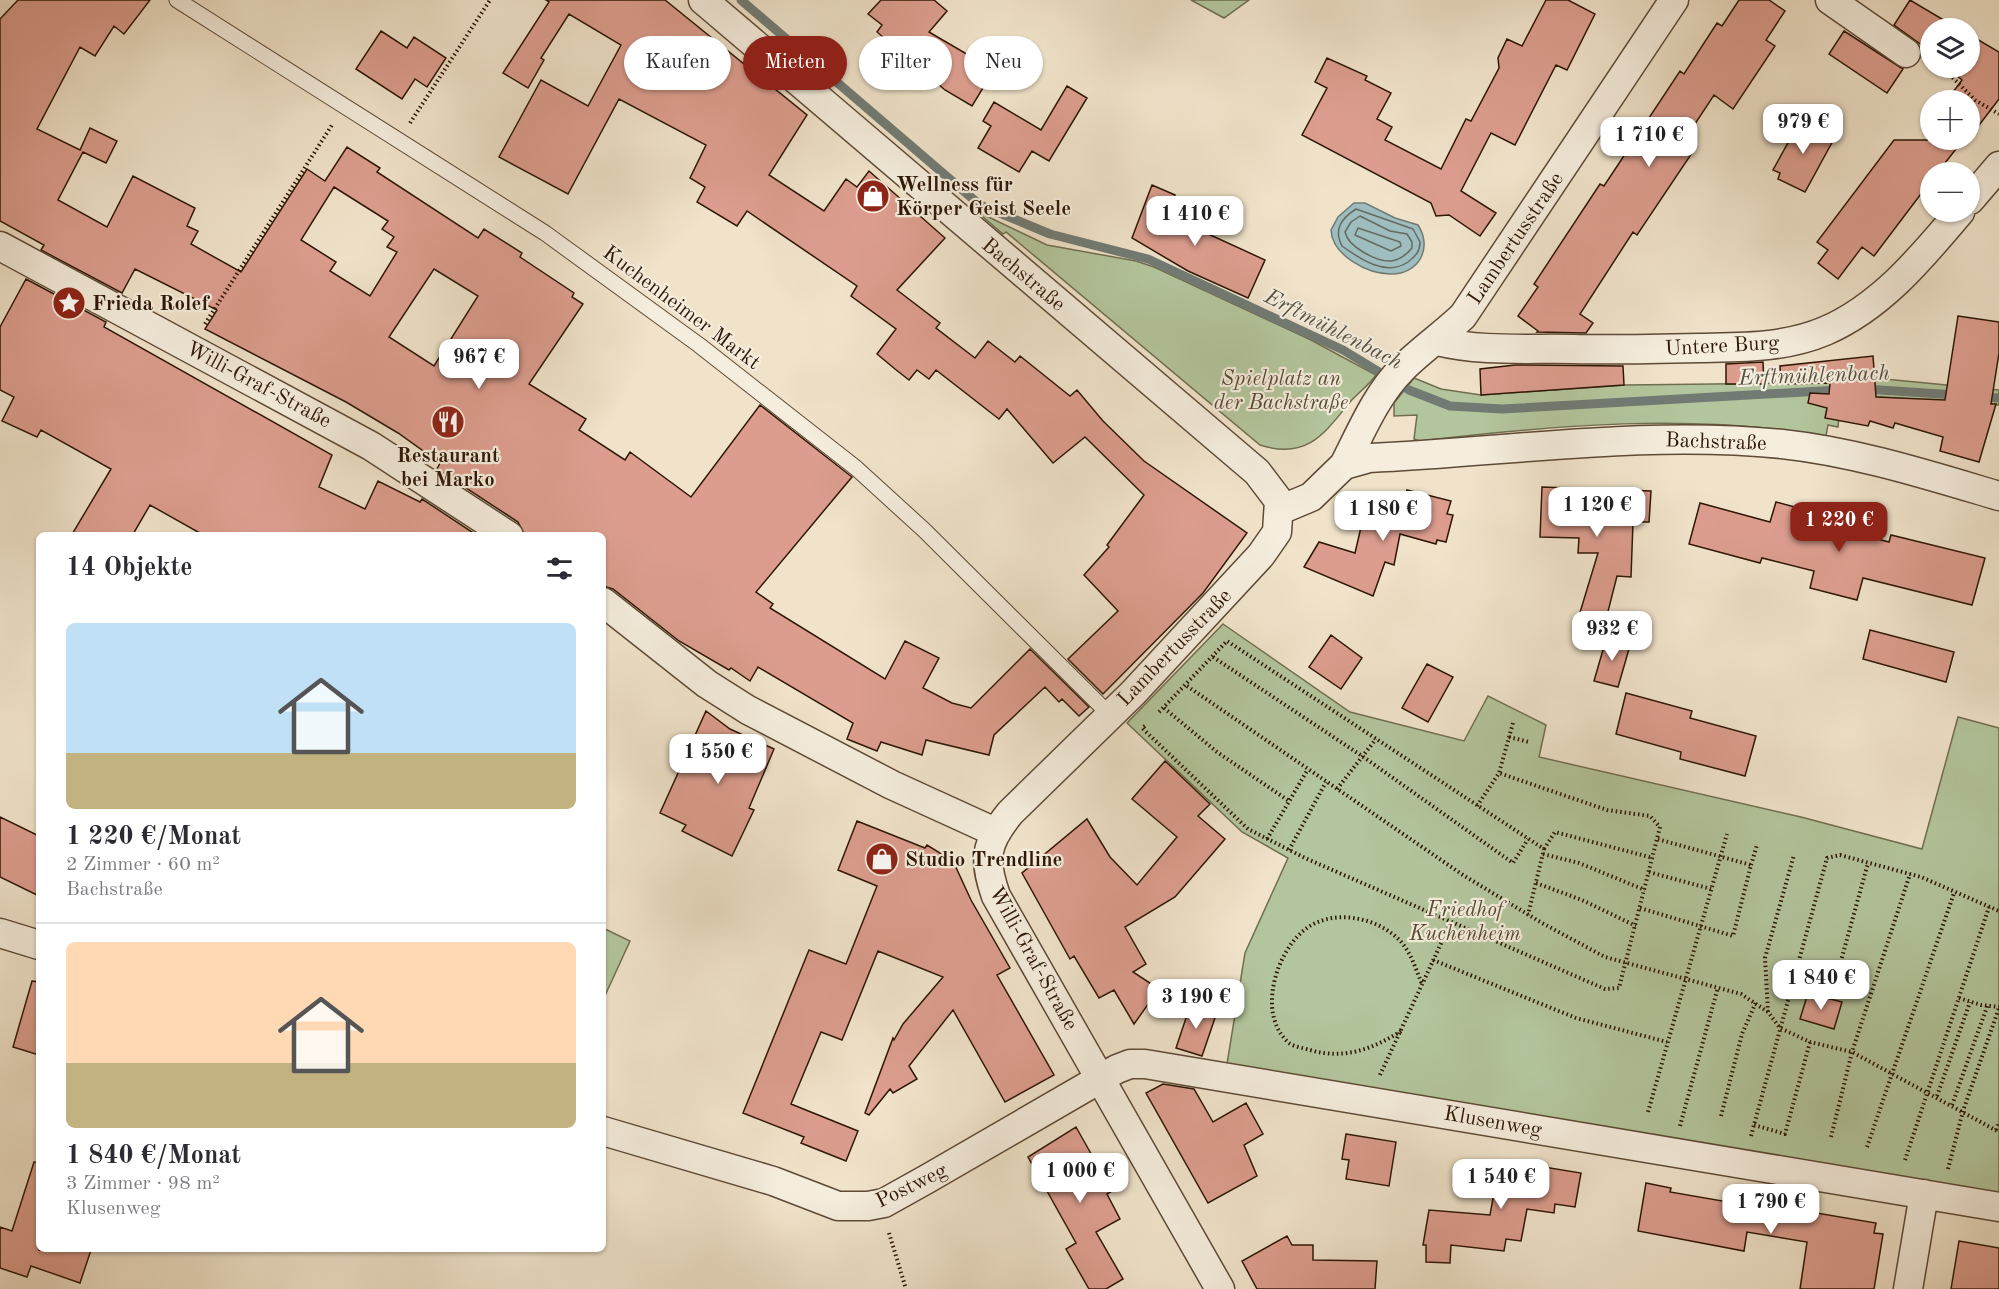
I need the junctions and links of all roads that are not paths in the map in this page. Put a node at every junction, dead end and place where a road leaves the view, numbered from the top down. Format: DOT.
graph roads {
  1 [pos="177,0"];
  2 [pos="703,0"];
  3 [pos="1674,0"];
  4 [pos="1830,0"];
  5 [pos="1906,52"];
  6 [pos="1999,166"];
  7 [pos="1980,188"];
  8 [pos="1951,222"];
  9 [pos="0,246"];
  10 [pos="1437,341"];
  11 [pos="1344,465"];
  12 [pos="1999,496"];
  13 [pos="1280,510"];
  14 [pos="503,532"];
  15 [pos="606,604"];
  16 [pos="1109,714"];
  17 [pos="995,831"];
  18 [pos="0,933"];
  19 [pos="36,944"];
  20 [pos="1100,1078"];
  21 [pos="606,1132"];
  22 [pos="1924,1194"];
  23 [pos="1999,1207"];
  24 [pos="1220,1289"];
  25 [pos="1908,1289"];
  1 -- 16 [label="lane, Kuchenheimer Markt"];
  2 -- 13 [label="street, Bachstraße"];
  3 -- 10 [label="street, Lambertusstraße"];
  4 -- 5 [label="street"];
  6 -- 7 [label="street"];
  8 -- 10 [label="street, Untere Burg"];
  9 -- 14 [label="street, Willi-Graf-Straße"];
  10 -- 11 [label="street, Lambertusstraße"];
  11 -- 12 [label="street, Bachstraße"];
  11 -- 13 [label="street, Lambertusstraße"];
  13 -- 16 [label="street, Lambertusstraße"];
  15 -- 17 [label="street"];
  16 -- 17 [label="street, Lambertusstraße"];
  17 -- 20 [label="street, Willi-Graf-Straße"];
  18 -- 19 [label="street"];
  20 -- 21 [label="street, Postweg"];
  20 -- 22 [label="street, Klusenweg"];
  20 -- 24 [label="street, Willi-Graf-Straße"];
  22 -- 23 [label="street, Klusenweg"];
  22 -- 25 [label="street"];
}
